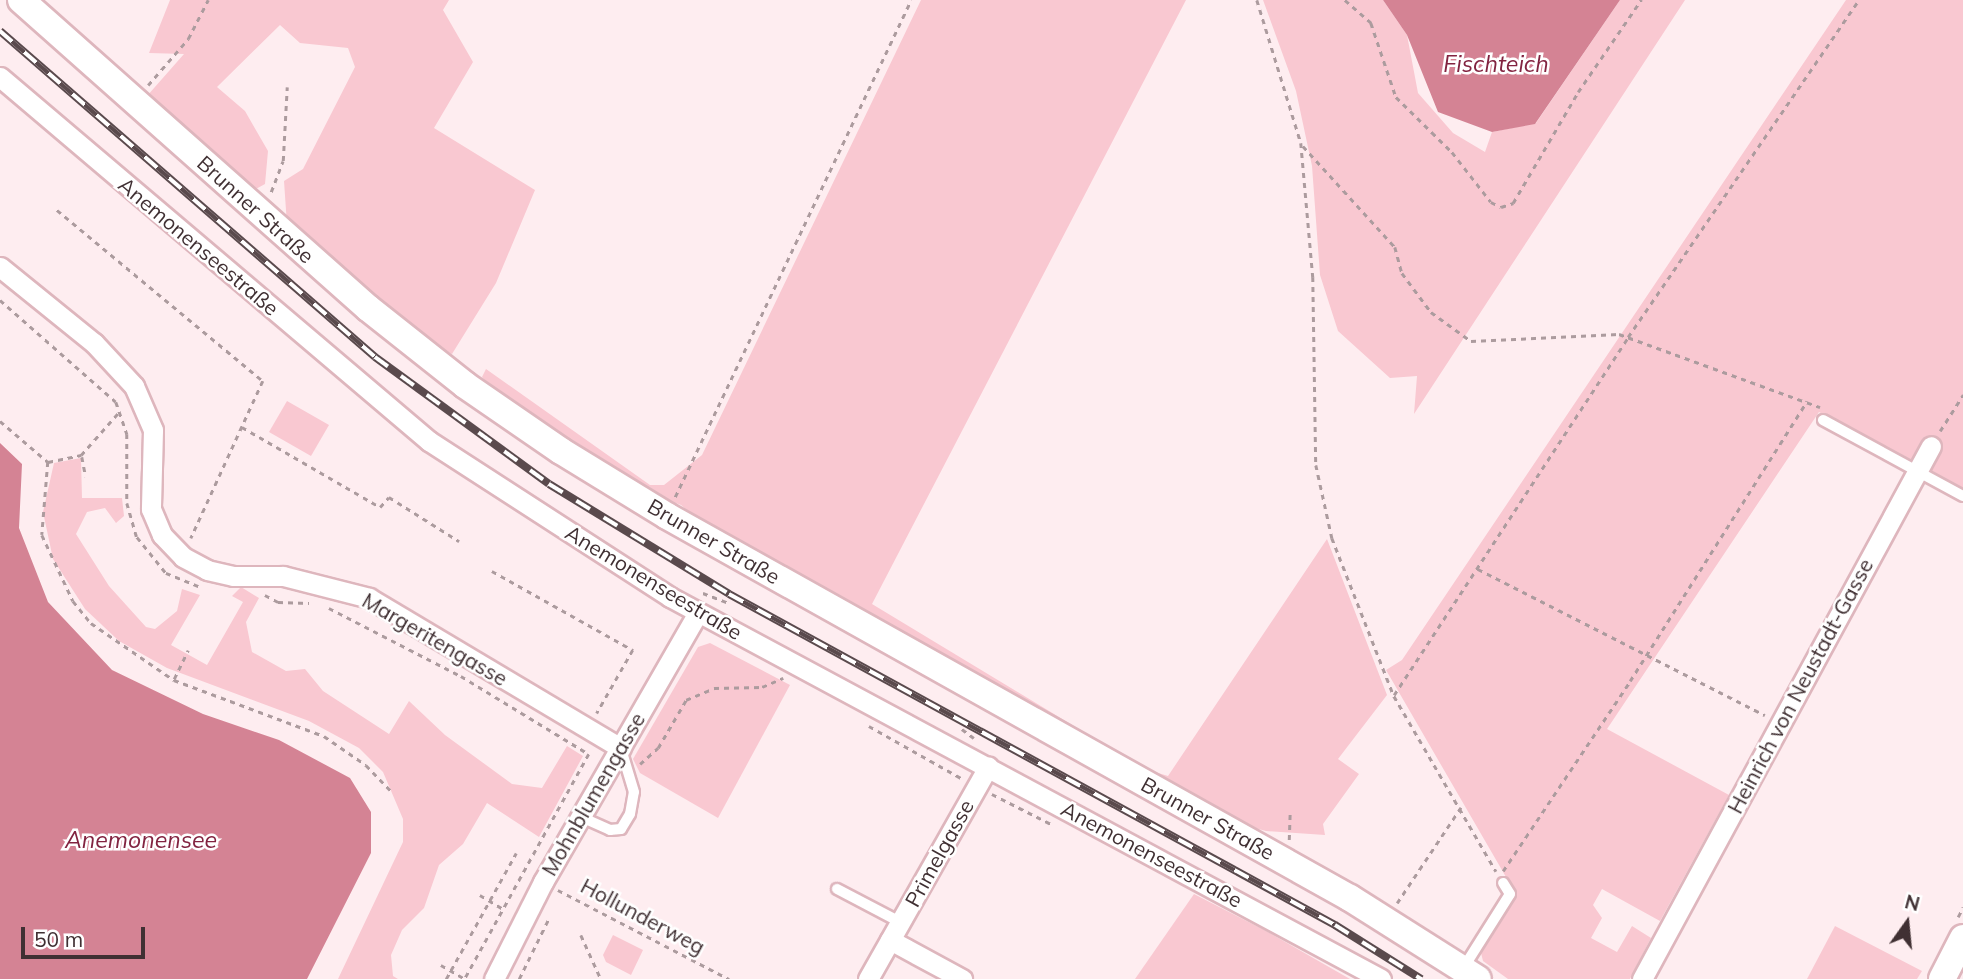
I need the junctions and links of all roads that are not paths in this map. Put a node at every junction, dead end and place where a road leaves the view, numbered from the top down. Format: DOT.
graph roads {
  1 [pos="21,0"];
  2 [pos="0,78"];
  3 [pos="0,267"];
  4 [pos="1827,416"];
  5 [pos="1931,446"];
  6 [pos="1916,471"];
  7 [pos="1963,496"];
  8 [pos="698,612"];
  9 [pos="621,748"];
  10 [pos="988,766"];
  11 [pos="580,817"];
  12 [pos="1501,880"];
  13 [pos="837,889"];
  14 [pos="900,922"];
  15 [pos="1963,938"];
  16 [pos="890,940"];
  17 [pos="1471,973"];
  18 [pos="494,979"];
  19 [pos="868,979"];
  20 [pos="962,979"];
  21 [pos="1381,979"];
  22 [pos="1642,979"];
  23 [pos="1942,979"];
  1 -- 17 [label="main road, Brunner Straße"];
  2 -- 8 [label="street, Anemonenseestraße"];
  3 -- 9 [label="street, Margeritengasse"];
  4 -- 6 [label="lane"];
  5 -- 6 [label="street, Heinrich von Neustadt-Gasse"];
  6 -- 7 [label="lane"];
  6 -- 22 [label="street, Heinrich von Neustadt-Gasse"];
  8 -- 9 [label="street, Mohnblumengasse"];
  8 -- 10 [label="street, Anemonenseestraße"];
  9 -- 11 [label="street, Mohnblumengasse"];
  9 -- 11 [label="lane"];
  10 -- 14 [label="street, Primelgasse"];
  10 -- 21 [label="street, Anemonenseestraße"];
  11 -- 18 [label="street, Mohnblumengasse"];
  12 -- 17 [label="lane"];
  13 -- 14 [label="lane"];
  14 -- 16 [label="street, Primelgasse"];
  15 -- 23 [label="main road"];
  16 -- 19 [label="street, Primelgasse"];
  16 -- 20 [label="street"];
}
